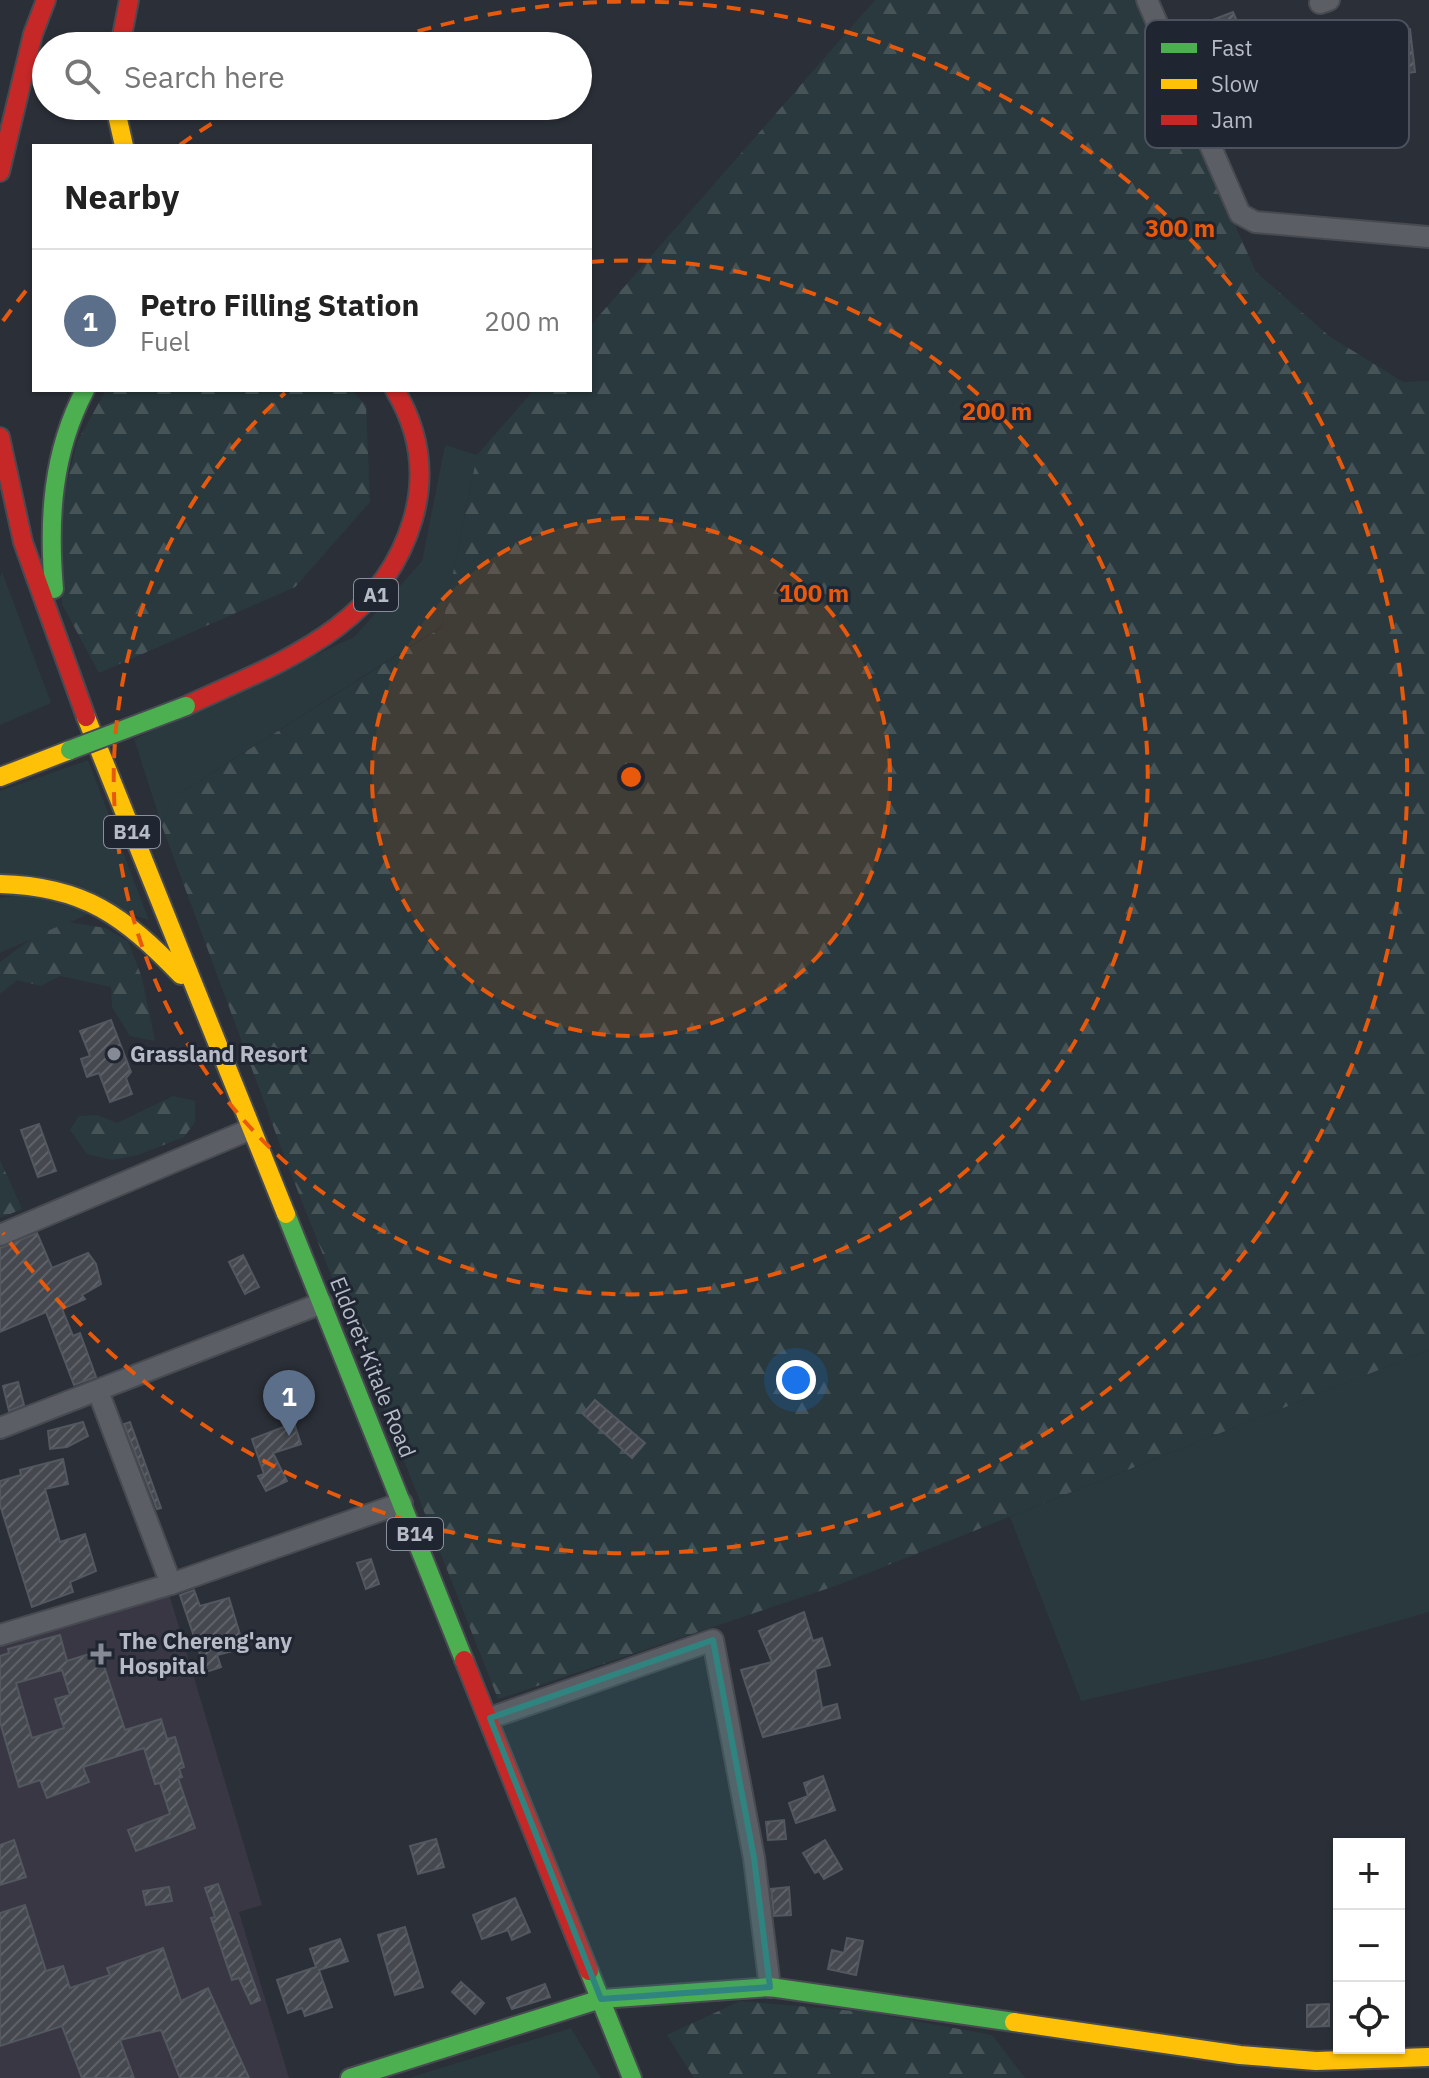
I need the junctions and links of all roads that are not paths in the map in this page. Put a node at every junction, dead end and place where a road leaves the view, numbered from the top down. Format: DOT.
graph roads {
  1 [pos="46,0"];
  2 [pos="129,0"];
  3 [pos="1147,0"];
  4 [pos="1156,20"];
  5 [pos="34,32"];
  6 [pos="123,32"];
  7 [pos="32,38"];
  8 [pos="118,120"];
  9 [pos="124,144"];
  10 [pos="1211,148"];
  11 [pos="0,172"];
  12 [pos="1429,237"];
  13 [pos="84,392"];
  14 [pos="396,392"];
  15 [pos="0,437"];
  16 [pos="3,461"];
  17 [pos="0,522"];
  18 [pos="69,674"];
  19 [pos="0,777"];
  20 [pos="0,884"];
  21 [pos="196,990"];
  22 [pos="251,1129"];
  23 [pos="0,1235"];
  24 [pos="322,1303"];
  25 [pos="98,1391"];
  26 [pos="0,1428"];
  27 [pos="402,1503"];
  28 [pos="171,1584"];
  29 [pos="0,1635"];
  30 [pos="490,1718"];
  31 [pos="770,1987"];
  32 [pos="601,1999"];
  33 [pos="1429,2057"];
  34 [pos="350,2078"];
  35 [pos="632,2078"];
  1 -- 5 [label="main road"];
  2 -- 6 [label="main road"];
  3 -- 4 [label="street"];
  7 -- 11 [label="main road"];
  8 -- 9 [label="main road"];
  10 -- 12 [label="street"];
  13 -- 18 [label="main road"];
  14 -- 19 [label="main road, A1, bridge"];
  15 -- 16 [label="main road"];
  16 -- 17 [label="main road"];
  16 -- 18 [label="main road"];
  18 -- 21 [label="main road, Eldoret-Kitale Road / B14"];
  20 -- 21 [label="main road"];
  21 -- 22 [label="main road, Eldoret-Kitale Road / B14"];
  22 -- 23 [label="street"];
  22 -- 24 [label="main road, Eldoret-Kitale Road / B14"];
  24 -- 25 [label="street"];
  24 -- 27 [label="main road, Eldoret-Kitale Road / B14"];
  25 -- 26 [label="street"];
  25 -- 28 [label="street"];
  27 -- 28 [label="street"];
  27 -- 30 [label="main road, Eldoret-Kitale Road / B14"];
  28 -- 29 [label="street"];
  30 -- 31 [label="street"];
  30 -- 32 [label="main road, Eldoret-Kitale Road / B14"];
  31 -- 32 [label="main road"];
  31 -- 33 [label="main road"];
  32 -- 34 [label="main road"];
  32 -- 35 [label="main road, Eldoret-Kitale Road / B14"];
}
